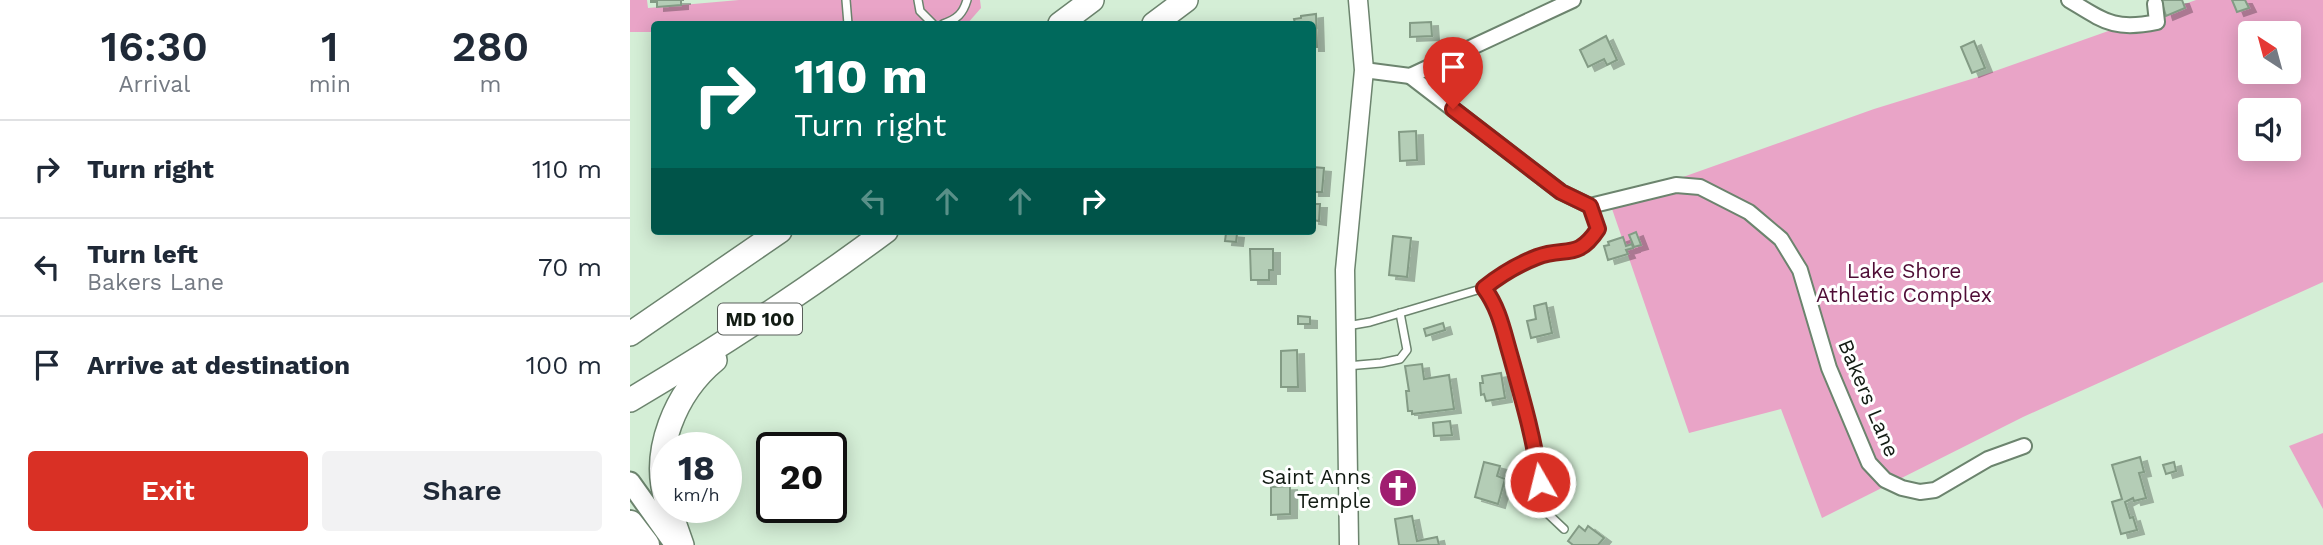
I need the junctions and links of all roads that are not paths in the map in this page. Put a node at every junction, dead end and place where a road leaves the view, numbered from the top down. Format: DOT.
graph roads {
  1 [pos="846,0"];
  2 [pos="918,0"];
  3 [pos="967,0"];
  4 [pos="1092,0"];
  5 [pos="1186,0"];
  6 [pos="1359,0"];
  7 [pos="1573,0"];
  8 [pos="2069,0"];
  9 [pos="2155,4"];
  10 [pos="848,21"];
  11 [pos="927,21"];
  12 [pos="950,21"];
  13 [pos="1064,21"];
  14 [pos="1158,21"];
  15 [pos="1364,70"];
  16 [pos="1410,76"];
  17 [pos="1590,206"];
  18 [pos="774,235"];
  19 [pos="880,235"];
  20 [pos="747,254"];
  21 [pos="1484,288"];
  22 [pos="791,298"];
  23 [pos="1399,313"];
  24 [pos="630,315"];
  25 [pos="1346,326"];
  26 [pos="630,334"];
  27 [pos="1346,366"];
  28 [pos="630,400"];
  29 [pos="668,432"];
  30 [pos="2024,446"];
  31 [pos="630,482"];
  32 [pos="630,515"];
  33 [pos="674,523"];
  34 [pos="630,524"];
  35 [pos="1564,529"];
  36 [pos="647,545"];
  37 [pos="675,545"];
  38 [pos="682,545"];
  39 [pos="1349,545"];
  1 -- 10 [label="lane"];
  2 -- 11 [label="lane"];
  3 -- 12 [label="lane"];
  4 -- 13 [label="main road"];
  5 -- 14 [label="main road"];
  6 -- 15 [label="street"];
  7 -- 16 [label="street"];
  8 -- 9 [label="street"];
  15 -- 16 [label="street"];
  15 -- 25 [label="street"];
  16 -- 17 [label="street"];
  17 -- 21 [label="lane"];
  17 -- 30 [label="street, Bakers Lane"];
  18 -- 20 [label="main road, MD 100"];
  19 -- 22 [label="main road, MD 100"];
  20 -- 24 [label="main road"];
  20 -- 26 [label="main road, MD 100"];
  21 -- 23 [label="lane"];
  21 -- 35 [label="lane"];
  22 -- 28 [label="main road, MD 100"];
  22 -- 29 [label="main road"];
  23 -- 25 [label="lane"];
  23 -- 27 [label="lane"];
  25 -- 27 [label="street"];
  27 -- 39 [label="street"];
  31 -- 37 [label="main road"];
  32 -- 36 [label="main road"];
  33 -- 38 [label="main road"];
  34 -- 36 [label="highway"];
}
